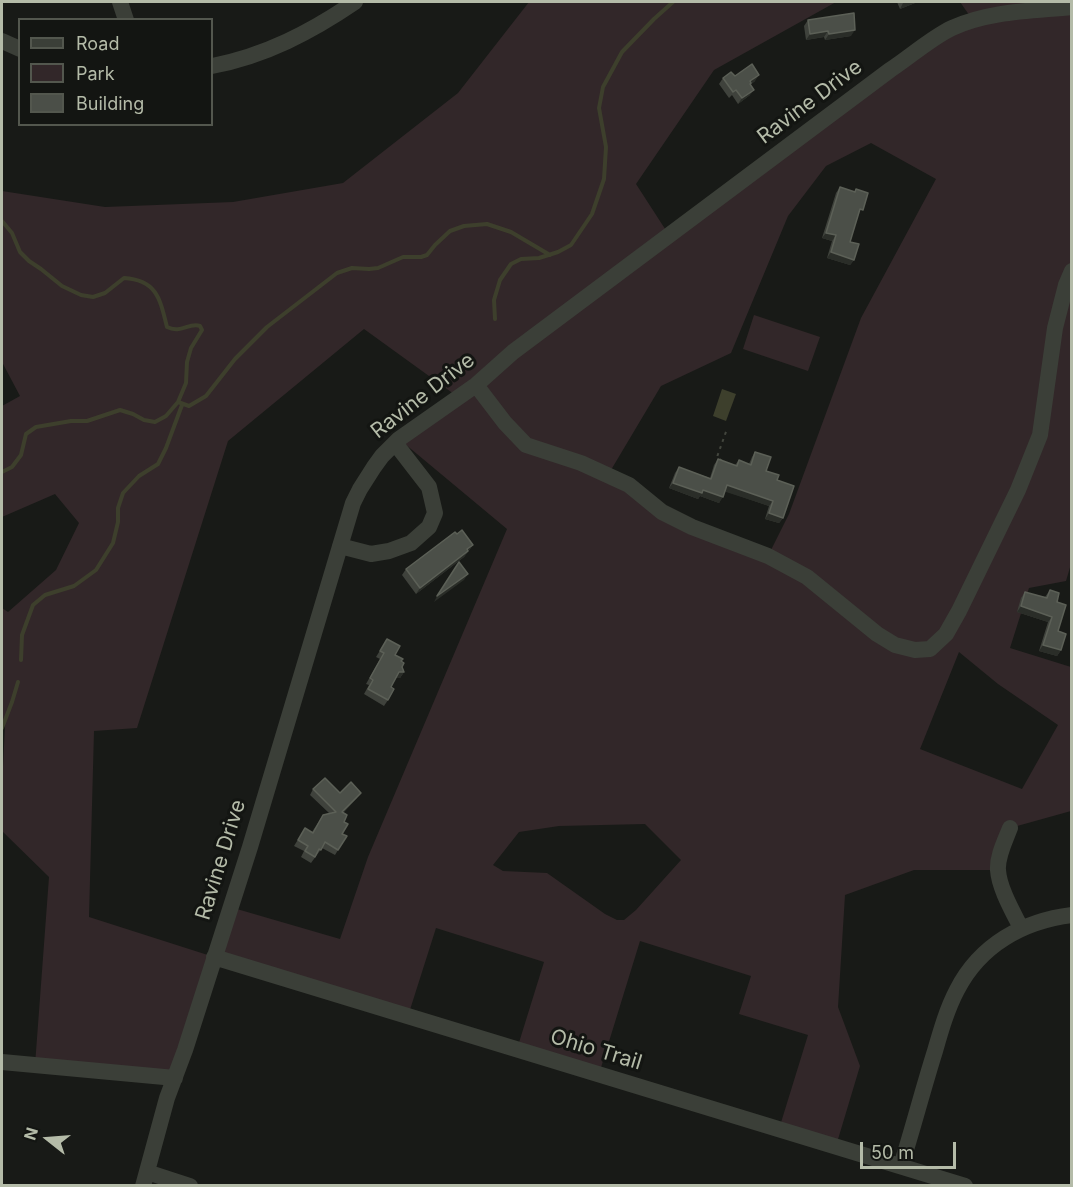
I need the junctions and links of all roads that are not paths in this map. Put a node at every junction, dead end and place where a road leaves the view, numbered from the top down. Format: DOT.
graph roads {
  1 [pos="120,2"];
  2 [pos="355,2"];
  3 [pos="1071,7"];
  4 [pos="125,18"];
  5 [pos="2,41"];
  6 [pos="18,48"];
  7 [pos="213,66"];
  8 [pos="1071,272"];
  9 [pos="476,385"];
  10 [pos="395,443"];
  11 [pos="340,546"];
  12 [pos="1010,828"];
  13 [pos="1071,915"];
  14 [pos="1021,928"];
  15 [pos="214,957"];
  16 [pos="2,1062"];
  17 [pos="174,1078"];
  18 [pos="901,1166"];
  19 [pos="145,1179"];
  20 [pos="190,1185"];
  21 [pos="965,1185"];
  1 -- 4 [label="street"];
  2 -- 7 [label="street"];
  3 -- 9 [label="street, Ravine Drive"];
  5 -- 6 [label="street"];
  8 -- 9 [label="street"];
  9 -- 10 [label="street, Ravine Drive"];
  10 -- 11 [label="street, Ravine Drive"];
  10 -- 11 [label="street"];
  11 -- 15 [label="street, Ravine Drive"];
  12 -- 14 [label="street"];
  13 -- 14 [label="street"];
  14 -- 18 [label="street"];
  15 -- 17 [label="street, Ravine Drive"];
  15 -- 18 [label="street, Ohio Trail"];
  16 -- 17 [label="street"];
  17 -- 19 [label="street, Ravine Drive"];
  18 -- 21 [label="street, Ohio Trail"];
  19 -- 20 [label="street"];
}
